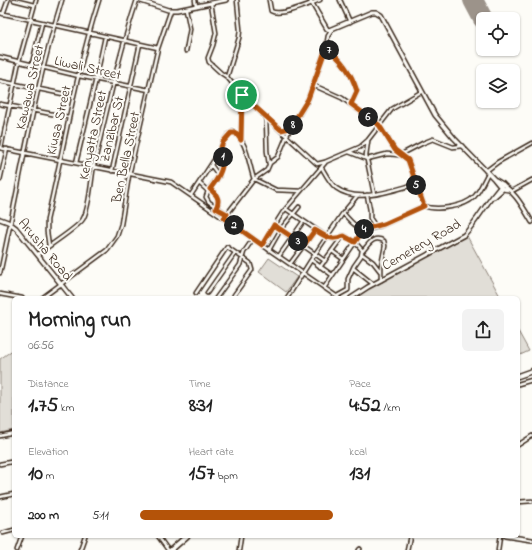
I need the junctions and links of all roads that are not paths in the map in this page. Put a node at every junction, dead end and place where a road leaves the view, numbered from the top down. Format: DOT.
graph roads {
  1 [pos="8,0"];
  2 [pos="14,0"];
  3 [pos="36,0"];
  4 [pos="62,0"];
  5 [pos="99,0"];
  6 [pos="138,0"];
  7 [pos="195,0"];
  8 [pos="226,0"];
  9 [pos="237,0"];
  10 [pos="269,0"];
  11 [pos="320,0"];
  12 [pos="340,0"];
  13 [pos="311,1"];
  14 [pos="211,4"];
  15 [pos="34,5"];
  16 [pos="196,7"];
  17 [pos="186,9"];
  18 [pos="169,10"];
  19 [pos="2,13"];
  20 [pos="30,20"];
  21 [pos="350,22"];
  22 [pos="42,23"];
  23 [pos="54,25"];
  24 [pos="332,30"];
  25 [pos="89,33"];
  26 [pos="105,37"];
  27 [pos="124,40"];
  28 [pos="140,44"];
  29 [pos="158,48"];
  30 [pos="326,48"];
  31 [pos="186,51"];
  32 [pos="0,57"];
  33 [pos="19,61"];
  34 [pos="32,64"];
  35 [pos="43,67"];
  36 [pos="79,76"];
  37 [pos="227,77"];
  38 [pos="96,79"];
  39 [pos="0,81"];
  40 [pos="113,83"];
  41 [pos="15,84"];
  42 [pos="313,85"];
  43 [pos="131,86"];
  44 [pos="39,89"];
  45 [pos="149,90"];
  46 [pos="421,92"];
  47 [pos="242,95"];
  48 [pos="73,96"];
  49 [pos="0,104"];
  50 [pos="351,104"];
  51 [pos="10,106"];
  52 [pos="34,110"];
  53 [pos="68,117"];
  54 [pos="266,117"];
  55 [pos="379,125"];
  56 [pos="290,128"];
  57 [pos="281,130"];
  58 [pos="287,136"];
  59 [pos="241,140"];
  60 [pos="368,140"];
  61 [pos="532,143"];
  62 [pos="462,146"];
  63 [pos="0,148"];
  64 [pos="7,149"];
  65 [pos="220,150"];
  66 [pos="349,152"];
  67 [pos="24,153"];
  68 [pos="400,155"];
  69 [pos="367,159"];
  70 [pos="59,160"];
  71 [pos="325,162"];
  72 [pos="76,163"];
  73 [pos="270,164"];
  74 [pos="211,165"];
  75 [pos="94,167"];
  76 [pos="322,168"];
  77 [pos="112,171"];
  78 [pos="487,172"];
  79 [pos="130,175"];
  80 [pos="219,175"];
  81 [pos="254,179"];
  82 [pos="494,179"];
  83 [pos="0,180"];
  84 [pos="532,180"];
  85 [pos="199,183"];
  86 [pos="416,184"];
  87 [pos="504,184"];
  88 [pos="501,188"];
  89 [pos="209,190"];
  90 [pos="511,190"];
  91 [pos="301,191"];
  92 [pos="374,194"];
  93 [pos="191,195"];
  94 [pos="367,195"];
  95 [pos="357,196"];
  96 [pos="424,206"];
  97 [pos="299,207"];
  98 [pos="216,208"];
  99 [pos="286,208"];
  100 [pos="343,213"];
  101 [pos="227,214"];
  102 [pos="293,214"];
  103 [pos="224,218"];
  104 [pos="0,219"];
  105 [pos="303,222"];
  106 [pos="532,222"];
  107 [pos="11,224"];
  108 [pos="274,225"];
  109 [pos="376,227"];
  110 [pos="281,229"];
  111 [pos="364,229"];
  112 [pos="315,230"];
  113 [pos="343,236"];
  114 [pos="292,237"];
  115 [pos="327,237"];
  116 [pos="253,239"];
  117 [pos="355,242"];
  118 [pos="262,245"];
  119 [pos="304,245"];
  120 [pos="49,246"];
  121 [pos="269,250"];
  122 [pos="332,251"];
  123 [pos="235,253"];
  124 [pos="362,253"];
  125 [pos="38,254"];
  126 [pos="315,254"];
  127 [pos="279,256"];
  128 [pos="242,258"];
  129 [pos="343,259"];
  130 [pos="311,260"];
  131 [pos="325,261"];
  132 [pos="290,264"];
  133 [pos="320,267"];
  134 [pos="353,268"];
  135 [pos="381,272"];
  136 [pos="0,273"];
  137 [pos="302,273"];
  138 [pos="332,275"];
  139 [pos="381,280"];
  140 [pos="62,284"];
  141 [pos="373,284"];
  142 [pos="324,288"];
  143 [pos="196,293"];
  144 [pos="0,294"];
  145 [pos="208,294"];
  146 [pos="12,296"];
  147 [pos="45,296"];
  148 [pos="71,296"];
  149 [pos="217,296"];
  150 [pos="234,296"];
  151 [pos="288,296"];
  152 [pos="336,296"];
  153 [pos="339,296"];
  154 [pos="354,296"];
  155 [pos="532,371"];
  156 [pos="520,375"];
  157 [pos="532,380"];
  158 [pos="520,383"];
  159 [pos="12,433"];
  160 [pos="0,436"];
  161 [pos="532,436"];
  162 [pos="520,443"];
  163 [pos="12,462"];
  164 [pos="0,464"];
  165 [pos="12,494"];
  166 [pos="0,497"];
  167 [pos="532,501"];
  168 [pos="520,502"];
  169 [pos="12,531"];
  170 [pos="3,533"];
  171 [pos="21,538"];
  172 [pos="84,538"];
  173 [pos="160,538"];
  174 [pos="185,538"];
  175 [pos="241,538"];
  176 [pos="410,538"];
  177 [pos="500,538"];
  178 [pos="518,538"];
  179 [pos="532,540"];
  180 [pos="17,550"];
  181 [pos="80,550"];
  182 [pos="170,550"];
  183 [pos="239,550"];
  184 [pos="407,550"];
  185 [pos="498,550"];
  1 -- 19 [label="street"];
  2 -- 15 [label="street"];
  3 -- 15 [label="street"];
  4 -- 23 [label="street, Kawawa Street"];
  5 -- 25 [label="street, Kiusa Street"];
  6 -- 18 [label="street"];
  6 -- 27 [label="street, Kenyatta Street"];
  7 -- 16 [label="street"];
  8 -- 14 [label="street"];
  9 -- 37 [label="street"];
  10 -- 13 [label="street"];
  11 -- 13 [label="street"];
  12 -- 21 [label="street"];
  13 -- 24 [label="street"];
  14 -- 16 [label="street"];
  14 -- 37 [label="street"];
  15 -- 20 [label="street"];
  16 -- 17 [label="street"];
  17 -- 18 [label="street"];
  17 -- 31 [label="street"];
  18 -- 29 [label="street, Ben Bella Street"];
  19 -- 20 [label="street"];
  20 -- 22 [label="street"];
  20 -- 33 [label="street"];
  21 -- 24 [label="street"];
  21 -- 46 [label="street"];
  22 -- 23 [label="street"];
  22 -- 34 [label="street"];
  23 -- 25 [label="street"];
  23 -- 35 [label="street, Kawawa Street"];
  24 -- 30 [label="street"];
  25 -- 26 [label="street"];
  25 -- 36 [label="street, Kiusa Street"];
  26 -- 27 [label="street"];
  26 -- 38 [label="street"];
  27 -- 28 [label="street"];
  27 -- 40 [label="street, Kenyatta Street"];
  28 -- 29 [label="street"];
  28 -- 43 [label="street, Zanzibar St"];
  29 -- 45 [label="street, Ben Bella Street"];
  30 -- 42 [label="street"];
  30 -- 50 [label="street"];
  32 -- 33 [label="street, Liwali Street"];
  33 -- 34 [label="street, Liwali Street"];
  33 -- 41 [label="street"];
  34 -- 35 [label="street, Liwali Street"];
  35 -- 36 [label="street, Liwali Street"];
  35 -- 44 [label="street, Kawawa Street"];
  36 -- 38 [label="street, Liwali Street"];
  36 -- 48 [label="street, Kiusa Street"];
  37 -- 47 [label="street"];
  38 -- 40 [label="street, Liwali Street"];
  38 -- 72 [label="street"];
  39 -- 41 [label="street"];
  40 -- 43 [label="street, Liwali Street"];
  40 -- 75 [label="street, Kenyatta Street"];
  41 -- 44 [label="street"];
  41 -- 51 [label="street"];
  42 -- 50 [label="street"];
  42 -- 56 [label="street"];
  43 -- 45 [label="street, Liwali Street"];
  43 -- 77 [label="street, Zanzibar St"];
  44 -- 48 [label="street"];
  44 -- 52 [label="street, Kawawa Street"];
  45 -- 79 [label="street, Ben Bella Street"];
  46 -- 55 [label="street"];
  46 -- 62 [label="street"];
  47 -- 54 [label="street"];
  47 -- 59 [label="street"];
  48 -- 53 [label="street, Kiusa Street"];
  49 -- 51 [label="street"];
  50 -- 55 [label="street"];
  51 -- 52 [label="street"];
  51 -- 63 [label="street"];
  52 -- 53 [label="street"];
  52 -- 67 [label="street, Kawawa Street"];
  53 -- 70 [label="street, Kiusa Street"];
  54 -- 57 [label="street"];
  54 -- 73 [label="street"];
  55 -- 60 [label="street"];
  55 -- 68 [label="street"];
  56 -- 57 [label="street"];
  56 -- 58 [label="street"];
  57 -- 58 [label="street"];
  58 -- 71 [label="street"];
  58 -- 73 [label="street"];
  59 -- 65 [label="street"];
  59 -- 81 [label="street"];
  60 -- 66 [label="street"];
  60 -- 69 [label="street"];
  61 -- 78 [label="street"];
  62 -- 68 [label="street"];
  62 -- 78 [label="street"];
  63 -- 64 [label="street"];
  64 -- 67 [label="street"];
  64 -- 83 [label="street"];
  65 -- 74 [label="street"];
  65 -- 80 [label="street"];
  66 -- 69 [label="street"];
  66 -- 71 [label="street"];
  67 -- 70 [label="street"];
  67 -- 107 [label="street, Kawawa Street"];
  68 -- 69 [label="street"];
  68 -- 86 [label="street"];
  69 -- 92 [label="street"];
  70 -- 72 [label="street"];
  70 -- 120 [label="street, Kiusa Street"];
  71 -- 76 [label="street"];
  72 -- 75 [label="street"];
  73 -- 81 [label="street"];
  74 -- 80 [label="street"];
  74 -- 85 [label="street"];
  75 -- 77 [label="street"];
  75 -- 120 [label="street, Kenyatta Street"];
  76 -- 91 [label="street"];
  76 -- 95 [label="street"];
  77 -- 79 [label="street"];
  78 -- 82 [label="street"];
  78 -- 96 [label="street"];
  79 -- 93 [label="street"];
  79 -- 140 [label="street, Ben Bella Street"];
  80 -- 89 [label="street"];
  81 -- 91 [label="street"];
  81 -- 101 [label="street"];
  82 -- 87 [label="street"];
  82 -- 88 [label="street"];
  84 -- 90 [label="street"];
  85 -- 89 [label="street"];
  85 -- 93 [label="street"];
  86 -- 92 [label="street"];
  86 -- 96 [label="street"];
  87 -- 88 [label="street, Cemetery Road"];
  87 -- 90 [label="street"];
  88 -- 90 [label="street"];
  88 -- 139 [label="street, Cemetery Road"];
  89 -- 98 [label="street"];
  89 -- 98 [label="street"];
  90 -- 106 [label="street"];
  91 -- 99 [label="street"];
  92 -- 94 [label="street"];
  93 -- 103 [label="street"];
  94 -- 95 [label="street"];
  94 -- 109 [label="street"];
  95 -- 100 [label="street"];
  96 -- 109 [label="street"];
  97 -- 102 [label="street"];
  98 -- 101 [label="street"];
  99 -- 102 [label="street"];
  99 -- 108 [label="street"];
  100 -- 111 [label="street"];
  100 -- 115 [label="street"];
  101 -- 103 [label="street"];
  102 -- 105 [label="street"];
  102 -- 110 [label="street"];
  103 -- 116 [label="street"];
  104 -- 107 [label="street, Arusha Road"];
  105 -- 112 [label="street"];
  105 -- 114 [label="street"];
  107 -- 125 [label="street, Arusha Road"];
  107 -- 136 [label="street, Kawawa Street"];
  108 -- 110 [label="street"];
  108 -- 118 [label="street"];
  109 -- 111 [label="street"];
  110 -- 114 [label="street"];
  110 -- 121 [label="street"];
  111 -- 117 [label="street"];
  112 -- 115 [label="street"];
  112 -- 119 [label="street"];
  113 -- 115 [label="street"];
  113 -- 117 [label="street"];
  113 -- 122 [label="street"];
  114 -- 119 [label="street"];
  114 -- 127 [label="street"];
  115 -- 126 [label="street"];
  116 -- 118 [label="street"];
  116 -- 128 [label="street"];
  117 -- 124 [label="street"];
  117 -- 129 [label="street"];
  118 -- 121 [label="street"];
  119 -- 126 [label="street"];
  119 -- 132 [label="street"];
  120 -- 125 [label="street, Kenyatta Street"];
  121 -- 127 [label="street"];
  122 -- 129 [label="street"];
  122 -- 131 [label="street"];
  123 -- 128 [label="street"];
  123 -- 143 [label="street"];
  123 -- 145 [label="street"];
  124 -- 134 [label="street"];
  124 -- 135 [label="street"];
  124 -- 135 [label="street"];
  125 -- 140 [label="street, Arusha Road"];
  126 -- 130 [label="street"];
  126 -- 131 [label="street"];
  127 -- 132 [label="street"];
  128 -- 149 [label="street"];
  128 -- 150 [label="street"];
  129 -- 138 [label="street"];
  130 -- 133 [label="street"];
  130 -- 137 [label="street"];
  131 -- 133 [label="street"];
  132 -- 137 [label="street"];
  133 -- 138 [label="street"];
  134 -- 141 [label="street"];
  134 -- 153 [label="street"];
  135 -- 139 [label="street"];
  137 -- 142 [label="street"];
  137 -- 151 [label="street"];
  138 -- 142 [label="street"];
  139 -- 141 [label="street, Cemetery Road"];
  140 -- 147 [label="street, Ben Bella Street"];
  140 -- 148 [label="street, Arusha Road"];
  141 -- 154 [label="street, Cemetery Road"];
  142 -- 152 [label="street"];
  144 -- 146 [label="street"];
  155 -- 156 [label="highway"];
  157 -- 158 [label="street"];
  159 -- 160 [label="street"];
  161 -- 162 [label="street"];
  163 -- 164 [label="street"];
  165 -- 166 [label="street"];
  167 -- 168 [label="street"];
  169 -- 170 [label="street"];
  171 -- 180 [label="street"];
  172 -- 181 [label="street"];
  173 -- 182 [label="street"];
  174 -- 182 [label="highway"];
  175 -- 183 [label="street"];
  176 -- 184 [label="street"];
  177 -- 185 [label="street"];
  178 -- 179 [label="street"];
}
